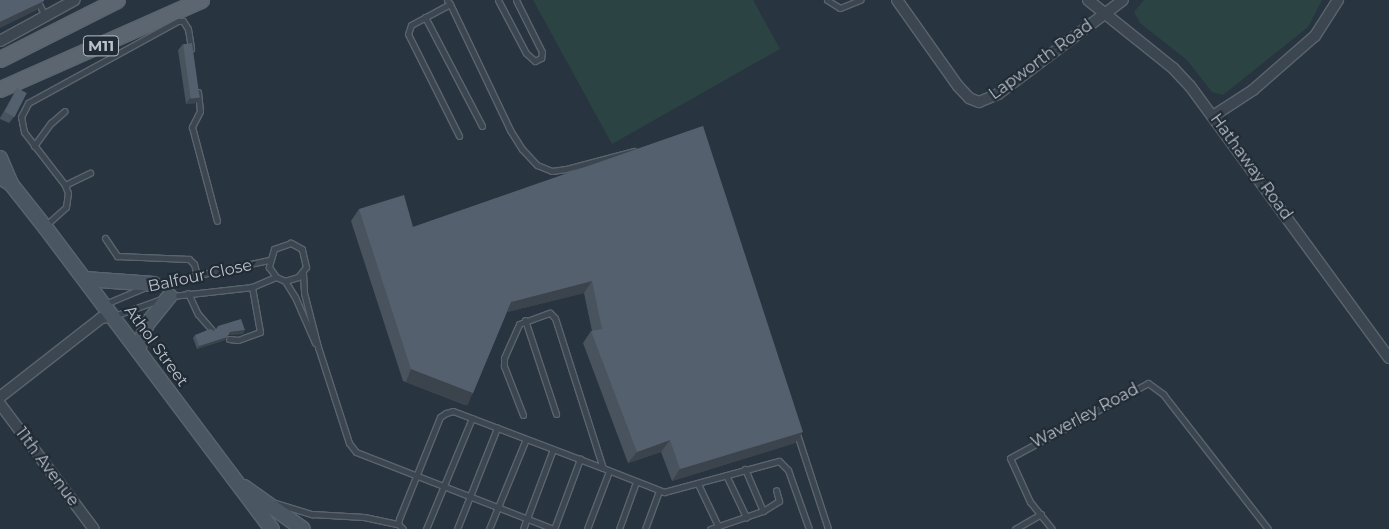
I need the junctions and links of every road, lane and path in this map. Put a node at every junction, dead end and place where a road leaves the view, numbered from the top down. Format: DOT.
graph roads {
  1 [pos="37,0"];
  2 [pos="75,0"];
  3 [pos="117,0"];
  4 [pos="201,0"];
  5 [pos="498,0"];
  6 [pos="516,0"];
  7 [pos="827,0"];
  8 [pos="860,0"];
  9 [pos="897,0"];
  10 [pos="1088,0"];
  11 [pos="1123,0"];
  12 [pos="1338,0"];
  13 [pos="448,2"];
  14 [pos="1104,14"];
  15 [pos="45,16"];
  16 [pos="425,17"];
  17 [pos="16,32"];
  18 [pos="0,41"];
  19 [pos="24,48"];
  20 [pos="0,58"];
  21 [pos="193,58"];
  22 [pos="198,86"];
  23 [pos="0,89"];
  24 [pos="65,111"];
  25 [pos="1213,116"];
  26 [pos="482,126"];
  27 [pos="459,136"];
  28 [pos="34,146"];
  29 [pos="643,148"];
  30 [pos="0,158"];
  31 [pos="90,173"];
  32 [pos="6,180"];
  33 [pos="65,184"];
  34 [pos="217,221"];
  35 [pos="45,227"];
  36 [pos="105,238"];
  37 [pos="269,260"];
  38 [pos="303,273"];
  39 [pos="197,275"];
  40 [pos="276,277"];
  41 [pos="85,279"];
  42 [pos="285,280"];
  43 [pos="154,284"];
  44 [pos="252,287"];
  45 [pos="188,293"];
  46 [pos="170,296"];
  47 [pos="104,304"];
  48 [pos="107,317"];
  49 [pos="525,320"];
  50 [pos="212,330"];
  51 [pos="229,339"];
  52 [pos="318,347"];
  53 [pos="138,350"];
  54 [pos="1389,358"];
  55 [pos="0,397"];
  56 [pos="0,404"];
  57 [pos="556,414"];
  58 [pos="523,415"];
  59 [pos="472,418"];
  60 [pos="497,428"];
  61 [pos="795,430"];
  62 [pos="526,438"];
  63 [pos="553,449"];
  64 [pos="580,459"];
  65 [pos="603,468"];
  66 [pos="745,469"];
  67 [pos="610,471"];
  68 [pos="726,475"];
  69 [pos="636,482"];
  70 [pos="698,484"];
  71 [pos="241,486"];
  72 [pos="776,490"];
  73 [pos="659,491"];
  74 [pos="267,502"];
  75 [pos="764,511"];
  76 [pos="1041,514"];
  77 [pos="746,517"];
  78 [pos="398,524"];
  79 [pos="718,526"];
  80 [pos="94,529"];
  81 [pos="272,529"];
  82 [pos="302,529"];
  83 [pos="403,529"];
  84 [pos="426,529"];
  85 [pos="457,529"];
  86 [pos="489,529"];
  87 [pos="523,529"];
  88 [pos="554,529"];
  89 [pos="587,529"];
  90 [pos="618,529"];
  91 [pos="645,529"];
  92 [pos="710,529"];
  93 [pos="809,529"];
  94 [pos="828,529"];
  95 [pos="1015,529"];
  96 [pos="1052,529"];
  97 [pos="1268,529"];
  1 -- 15 [label="lane"];
  2 -- 15 [label="street"];
  3 -- 19 [label="main road, M11"];
  4 -- 23 [label="main road, M11"];
  5 -- 6 [label="lane"];
  7 -- 8 [label="lane"];
  9 -- 14 [label="street, Lapworth Road"];
  10 -- 14 [label="street, Hathaway Road"];
  11 -- 14 [label="street, Lapworth Road"];
  12 -- 25 [label="street"];
  13 -- 16 [label="lane"];
  13 -- 29 [label="lane"];
  14 -- 25 [label="street, Hathaway Road"];
  15 -- 17 [label="street"];
  16 -- 26 [label="lane"];
  16 -- 27 [label="lane"];
  17 -- 18 [label="street"];
  17 -- 19 [label="street"];
  19 -- 20 [label="main road, M11"];
  21 -- 28 [label="lane"];
  22 -- 34 [label="lane"];
  24 -- 28 [label="lane"];
  25 -- 54 [label="street, Hathaway Road"];
  28 -- 33 [label="lane"];
  30 -- 32 [label="main road, Athol Street"];
  31 -- 33 [label="lane"];
  32 -- 35 [label="main road, Athol Street"];
  33 -- 35 [label="lane"];
  35 -- 41 [label="main road, Athol Street"];
  36 -- 39 [label="lane"];
  37 -- 38 [label="lane"];
  37 -- 39 [label="lane, Balfour Close"];
  37 -- 40 [label="lane"];
  38 -- 42 [label="lane"];
  38 -- 52 [label="lane"];
  39 -- 43 [label="lane, Balfour Close"];
  40 -- 42 [label="lane"];
  40 -- 44 [label="lane, Balfour Close"];
  41 -- 43 [label="main road"];
  41 -- 47 [label="main road, Athol Street"];
  42 -- 52 [label="lane"];
  43 -- 47 [label="lane, Balfour Close"];
  44 -- 45 [label="lane, Balfour Close"];
  44 -- 51 [label="lane"];
  45 -- 46 [label="lane, Balfour Close"];
  45 -- 50 [label="lane"];
  46 -- 48 [label="lane, Balfour Close"];
  46 -- 53 [label="main road"];
  47 -- 48 [label="main road, Athol Street"];
  48 -- 53 [label="main road, Athol Street"];
  48 -- 55 [label="street"];
  49 -- 57 [label="lane"];
  49 -- 58 [label="lane"];
  49 -- 65 [label="lane"];
  52 -- 88 [label="lane"];
  53 -- 71 [label="main road, Athol Street"];
  56 -- 80 [label="street, 11th Avenue"];
  59 -- 60 [label="lane"];
  59 -- 78 [label="lane"];
  59 -- 84 [label="lane"];
  60 -- 62 [label="lane"];
  60 -- 85 [label="lane"];
  61 -- 94 [label="lane"];
  62 -- 63 [label="lane"];
  62 -- 86 [label="lane"];
  63 -- 64 [label="lane"];
  63 -- 87 [label="lane"];
  64 -- 65 [label="lane"];
  64 -- 88 [label="lane"];
  65 -- 67 [label="lane"];
  66 -- 68 [label="lane"];
  66 -- 75 [label="lane"];
  66 -- 93 [label="lane"];
  67 -- 69 [label="lane"];
  67 -- 89 [label="lane"];
  68 -- 70 [label="lane"];
  68 -- 77 [label="lane"];
  69 -- 73 [label="lane"];
  69 -- 90 [label="lane"];
  70 -- 73 [label="lane"];
  70 -- 79 [label="lane"];
  71 -- 74 [label="main road"];
  71 -- 81 [label="main road, Athol Street"];
  72 -- 75 [label="lane"];
  73 -- 91 [label="lane"];
  74 -- 78 [label="lane"];
  74 -- 82 [label="main road"];
  75 -- 77 [label="lane"];
  76 -- 95 [label="lane"];
  76 -- 96 [label="lane, Waverley Road"];
  76 -- 97 [label="lane, Waverley Road"];
  77 -- 79 [label="lane"];
  78 -- 83 [label="lane"];
  79 -- 92 [label="lane"];
}
